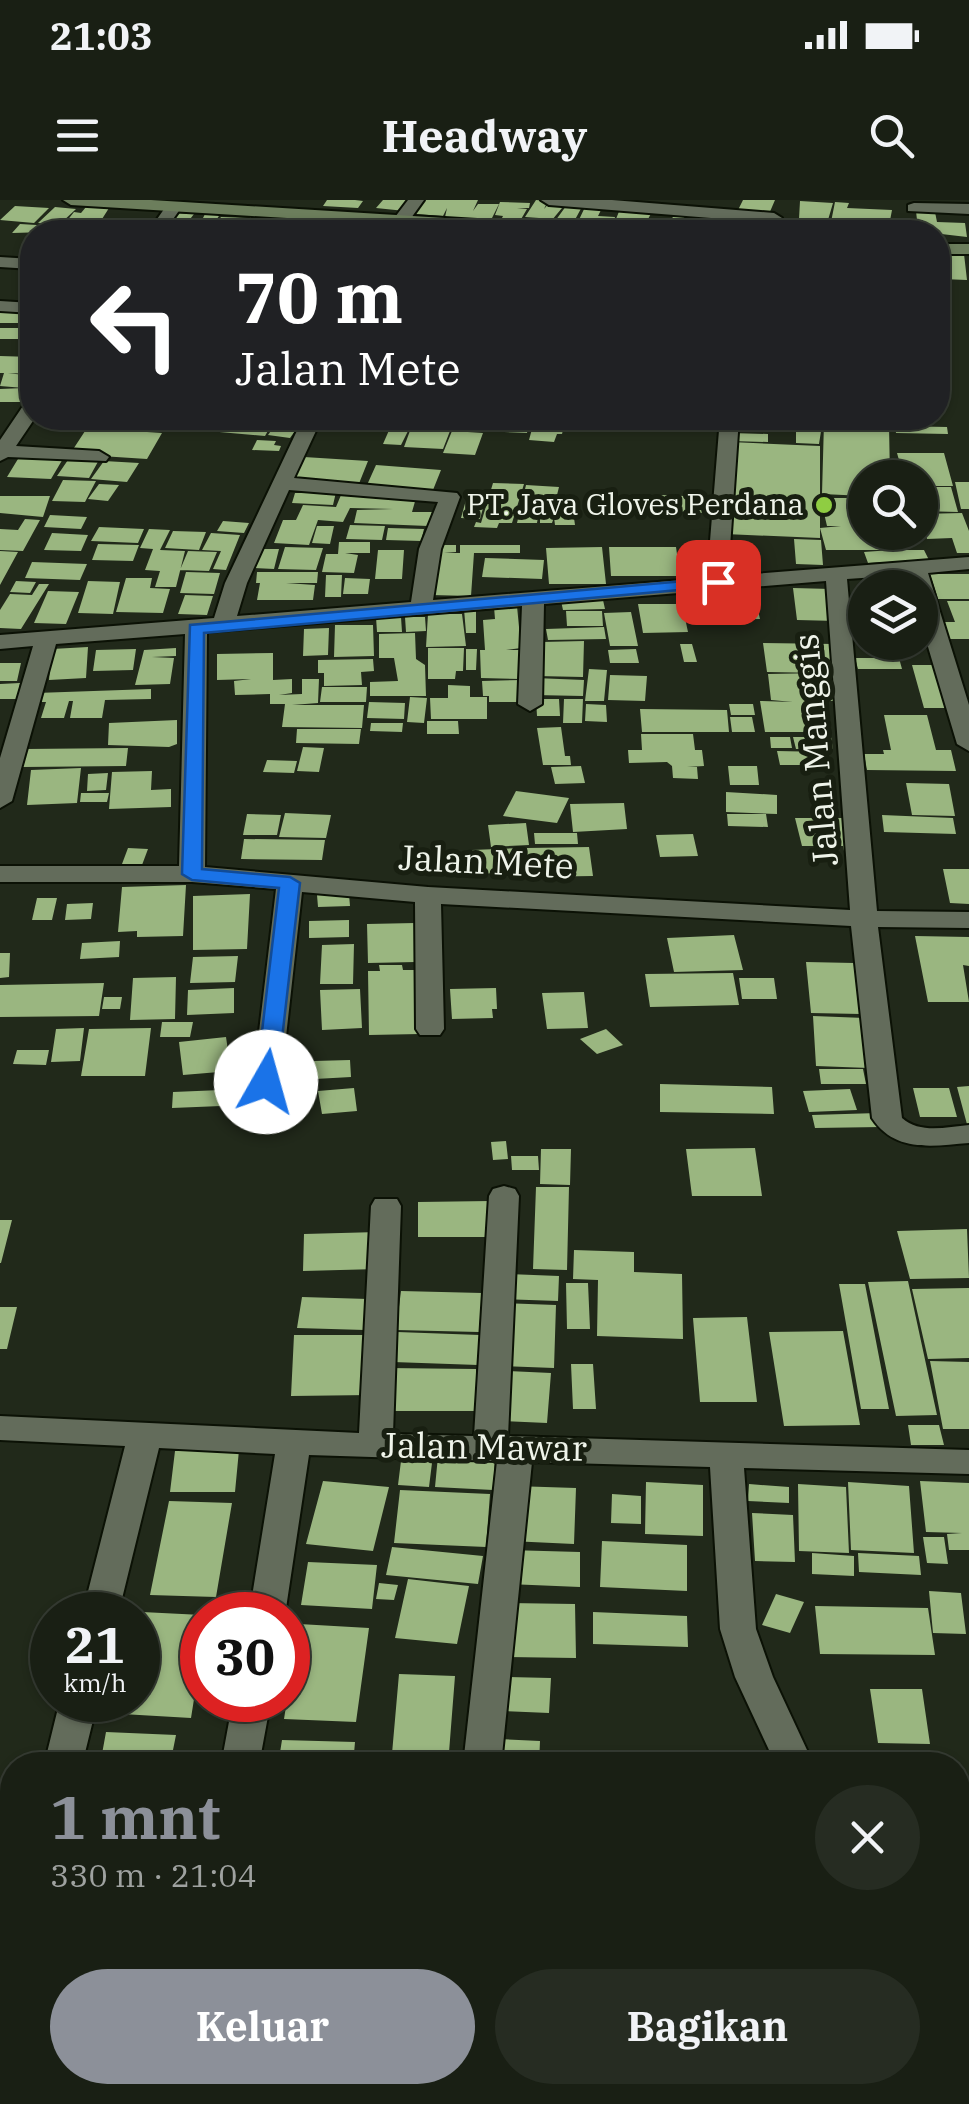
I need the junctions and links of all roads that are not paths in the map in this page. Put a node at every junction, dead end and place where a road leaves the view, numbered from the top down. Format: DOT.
graph roads {
  1 [pos="71,200"];
  2 [pos="548,200"];
  3 [pos="602,202"];
  4 [pos="212,204"];
  5 [pos="913,204"];
  6 [pos="175,206"];
  7 [pos="969,209"];
  8 [pos="774,217"];
  9 [pos="165,220"];
  10 [pos="362,220"];
  11 [pos="18,418"];
  12 [pos="306,430"];
  13 [pos="728,430"];
  14 [pos="1,453"];
  15 [pos="100,456"];
  16 [pos="280,483"];
  17 [pos="969,563"];
  18 [pos="916,568"];
  19 [pos="836,574"];
  20 [pos="718,582"];
  21 [pos="534,601"];
  22 [pos="421,608"];
  23 [pos="222,625"];
  24 [pos="196,628"];
  25 [pos="46,638"];
  26 [pos="0,642"];
  27 [pos="530,704"];
  28 [pos="969,744"];
  29 [pos="0,801"];
  30 [pos="0,874"];
  31 [pos="192,874"];
  32 [pos="290,883"];
  33 [pos="428,895"];
  34 [pos="864,919"];
  35 [pos="969,920"];
  36 [pos="430,1029"];
  37 [pos="266,1082"];
  38 [pos="969,1134"];
  39 [pos="504,1196"];
  40 [pos="386,1206"];
  41 [pos="0,1428"];
  42 [pos="145,1436"];
  43 [pos="294,1443"];
  44 [pos="376,1444"];
  45 [pos="503,1446"];
  46 [pos="726,1453"];
  47 [pos="969,1462"];
  48 [pos="106,1592"];
  49 [pos="270,1592"];
  50 [pos="74,1722"];
  51 [pos="248,1722"];
  52 [pos="66,1752"];
  53 [pos="242,1752"];
  54 [pos="483,1752"];
  55 [pos="790,1752"];
  1 -- 6 [label="street"];
  2 -- 3 [label="street"];
  3 -- 8 [label="street"];
  4 -- 6 [label="street"];
  4 -- 10 [label="street"];
  5 -- 7 [label="street"];
  6 -- 9 [label="street"];
  11 -- 14 [label="street"];
  12 -- 16 [label="street"];
  13 -- 20 [label="street"];
  14 -- 15 [label="street"];
  16 -- 22 [label="street"];
  16 -- 23 [label="street"];
  17 -- 18 [label="street"];
  18 -- 19 [label="street"];
  18 -- 28 [label="street"];
  19 -- 20 [label="street"];
  19 -- 34 [label="street, Jalan Manggis"];
  20 -- 21 [label="street"];
  21 -- 22 [label="street"];
  21 -- 27 [label="street"];
  22 -- 23 [label="street"];
  23 -- 24 [label="street"];
  24 -- 25 [label="street"];
  24 -- 31 [label="street"];
  25 -- 26 [label="street"];
  25 -- 29 [label="street"];
  30 -- 31 [label="street, Jalan Mete"];
  31 -- 32 [label="street, Jalan Mete"];
  32 -- 33 [label="street, Jalan Mete"];
  32 -- 37 [label="street"];
  33 -- 34 [label="street, Jalan Mete"];
  33 -- 36 [label="street"];
  34 -- 35 [label="street, Jalan Mete"];
  34 -- 38 [label="street, Jalan Manggis"];
  39 -- 45 [label="street"];
  40 -- 44 [label="street"];
  41 -- 42 [label="street, Jalan Mawar"];
  42 -- 43 [label="street, Jalan Mawar"];
  42 -- 48 [label="street"];
  43 -- 44 [label="street, Jalan Mawar"];
  43 -- 49 [label="street"];
  44 -- 45 [label="street, Jalan Mawar"];
  45 -- 46 [label="street, Jalan Mawar"];
  45 -- 54 [label="street"];
  46 -- 47 [label="street, Jalan Mawar"];
  46 -- 55 [label="street"];
  50 -- 52 [label="street"];
  51 -- 53 [label="street"];
}
